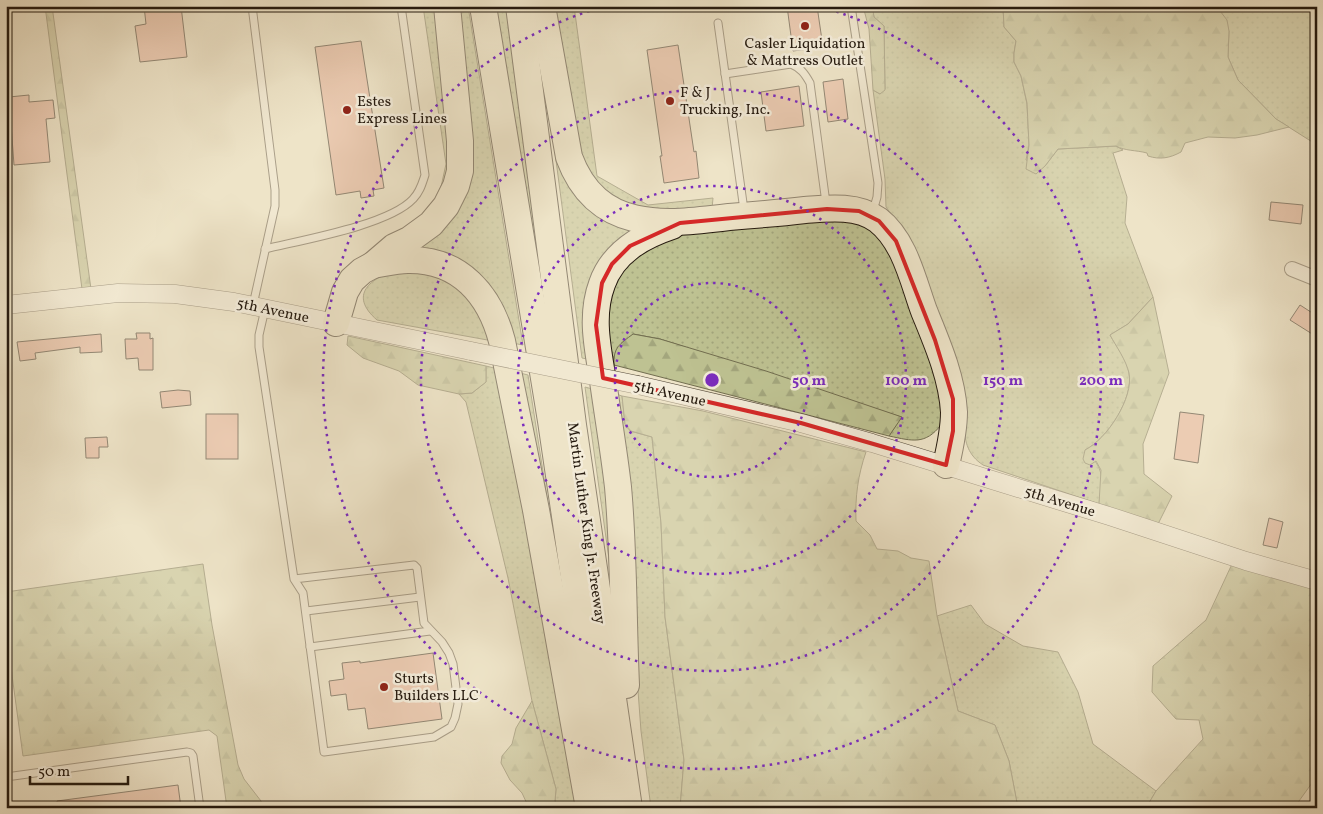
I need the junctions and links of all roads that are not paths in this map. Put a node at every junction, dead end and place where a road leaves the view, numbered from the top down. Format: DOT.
graph roads {
  1 [pos="252,6"];
  2 [pos="401,6"];
  3 [pos="447,6"];
  4 [pos="483,6"];
  5 [pos="519,6"];
  6 [pos="542,6"];
  7 [pos="851,6"];
  8 [pos="718,23"];
  9 [pos="725,74"];
  10 [pos="827,209"];
  11 [pos="744,216"];
  12 [pos="872,216"];
  13 [pos="680,223"];
  14 [pos="266,249"];
  15 [pos="373,264"];
  16 [pos="1292,269"];
  17 [pos="1317,278"];
  18 [pos="6,305"];
  19 [pos="259,307"];
  20 [pos="336,323"];
  21 [pos="946,465"];
  22 [pos="294,579"];
  23 [pos="1317,581"];
  24 [pos="420,597"];
  25 [pos="306,611"];
  26 [pos="430,631"];
  27 [pos="310,646"];
  28 [pos="6,778"];
  29 [pos="200,808"];
  30 [pos="589,808"];
  31 [pos="608,808"];
  32 [pos="629,808"];
  33 [pos="640,808"];
  1 -- 14 [label="lane"];
  2 -- 14 [label="lane"];
  3 -- 15 [label="highway"];
  4 -- 31 [label="highway, Martin Luther King Jr. Freeway"];
  5 -- 32 [label="highway, Martin Luther King Jr. Freeway"];
  6 -- 13 [label="highway"];
  7 -- 12 [label="lane"];
  8 -- 9 [label="lane"];
  9 -- 10 [label="lane"];
  9 -- 11 [label="lane"];
  10 -- 11 [label="highway"];
  10 -- 12 [label="highway"];
  11 -- 13 [label="highway"];
  12 -- 21 [label="highway"];
  13 -- 33 [label="highway"];
  14 -- 19 [label="lane"];
  15 -- 20 [label="highway"];
  15 -- 30 [label="highway"];
  16 -- 17 [label="street"];
  18 -- 19 [label="street, 5th Avenue"];
  19 -- 20 [label="street, 5th Avenue"];
  19 -- 22 [label="lane"];
  20 -- 21 [label="street, 5th Avenue, bridge"];
  21 -- 23 [label="street, 5th Avenue"];
  22 -- 24 [label="lane"];
  22 -- 25 [label="lane"];
  24 -- 25 [label="lane"];
  24 -- 26 [label="lane"];
  25 -- 27 [label="lane"];
  26 -- 27 [label="lane"];
  26 -- 27 [label="lane"];
  28 -- 29 [label="lane"];
}
